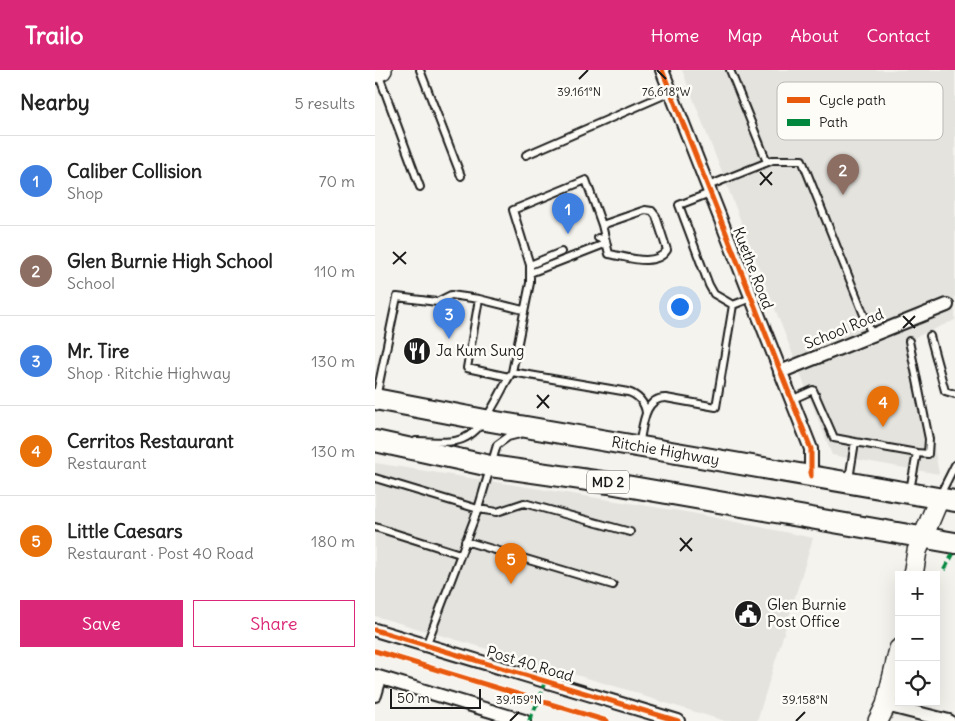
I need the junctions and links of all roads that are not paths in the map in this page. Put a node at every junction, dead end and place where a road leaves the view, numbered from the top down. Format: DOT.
graph roads {
  1 [pos="420,70"];
  2 [pos="662,70"];
  3 [pos="730,70"];
  4 [pos="378,72"];
  5 [pos="671,92"];
  6 [pos="526,155"];
  7 [pos="767,162"];
  8 [pos="461,176"];
  9 [pos="420,187"];
  10 [pos="709,190"];
  11 [pos="602,225"];
  12 [pos="598,238"];
  13 [pos="606,241"];
  14 [pos="561,252"];
  15 [pos="530,265"];
  16 [pos="530,273"];
  17 [pos="751,298"];
  18 [pos="479,299"];
  19 [pos="733,305"];
  20 [pos="951,306"];
  21 [pos="523,310"];
  22 [pos="872,335"];
  23 [pos="930,336"];
  24 [pos="909,341"];
  25 [pos="780,372"];
  26 [pos="510,374"];
  27 [pos="955,394"];
  28 [pos="376,399"];
  29 [pos="791,400"];
  30 [pos="646,413"];
  31 [pos="485,420"];
  32 [pos="549,430"];
  33 [pos="375,441"];
  34 [pos="855,442"];
  35 [pos="639,446"];
  36 [pos="917,453"];
  37 [pos="955,465"];
  38 [pos="491,466"];
  39 [pos="811,476"];
  40 [pos="375,478"];
  41 [pos="848,483"];
  42 [pos="910,493"];
  43 [pos="947,500"];
  44 [pos="478,508"];
  45 [pos="375,527"];
  46 [pos="630,532"];
  47 [pos="923,537"];
  48 [pos="465,541"];
  49 [pos="955,543"];
  50 [pos="460,554"];
  51 [pos="914,571"];
  52 [pos="613,585"];
  53 [pos="375,630"];
  54 [pos="426,646"];
  55 [pos="896,661"];
  56 [pos="378,677"];
  57 [pos="375,694"];
  58 [pos="882,713"];
  59 [pos="524,721"];
  60 [pos="678,721"];
  61 [pos="949,721"];
  1 -- 8 [label="lane"];
  2 -- 5 [label="street, Kuethe Road"];
  3 -- 7 [label="lane"];
  4 -- 9 [label="lane"];
  5 -- 6 [label="lane"];
  5 -- 10 [label="street, Kuethe Road"];
  7 -- 10 [label="lane"];
  7 -- 22 [label="lane"];
  10 -- 17 [label="street, Kuethe Road"];
  10 -- 19 [label="lane"];
  11 -- 13 [label="lane"];
  11 -- 13 [label="lane"];
  11 -- 15 [label="lane"];
  12 -- 13 [label="lane"];
  13 -- 16 [label="lane"];
  14 -- 15 [label="lane"];
  15 -- 16 [label="lane"];
  16 -- 21 [label="lane"];
  17 -- 19 [label="lane"];
  17 -- 25 [label="street, Kuethe Road"];
  18 -- 21 [label="lane"];
  18 -- 26 [label="lane"];
  18 -- 28 [label="lane"];
  19 -- 30 [label="lane"];
  20 -- 22 [label="street, School Road"];
  21 -- 26 [label="lane"];
  22 -- 25 [label="street, School Road"];
  23 -- 27 [label="lane"];
  24 -- 36 [label="lane"];
  25 -- 29 [label="street, Kuethe Road"];
  26 -- 30 [label="lane"];
  26 -- 31 [label="lane"];
  28 -- 31 [label="main road, Ritchie Highway"];
  29 -- 34 [label="lane"];
  29 -- 39 [label="street, Kuethe Road"];
  30 -- 35 [label="lane"];
  31 -- 32 [label="main road, Ritchie Highway"];
  31 -- 33 [label="lane"];
  32 -- 35 [label="main road, Ritchie Highway"];
  32 -- 38 [label="lane"];
  33 -- 38 [label="main road, MD 2"];
  34 -- 36 [label="lane"];
  34 -- 41 [label="lane"];
  35 -- 39 [label="main road, Ritchie Highway"];
  36 -- 42 [label="lane"];
  37 -- 43 [label="lane"];
  38 -- 44 [label="lane"];
  38 -- 47 [label="main road, MD 2"];
  39 -- 41 [label="main road, Ritchie Highway"];
  40 -- 44 [label="lane"];
  41 -- 42 [label="main road, Ritchie Highway"];
  42 -- 43 [label="main road, Ritchie Highway"];
  43 -- 47 [label="street"];
  44 -- 46 [label="lane"];
  44 -- 48 [label="lane"];
  45 -- 50 [label="lane"];
  47 -- 49 [label="main road, MD 2"];
  47 -- 51 [label="street"];
  48 -- 50 [label="lane"];
  48 -- 52 [label="lane"];
  50 -- 54 [label="lane"];
  53 -- 54 [label="street, Post 40 Road"];
  54 -- 60 [label="street, Post 40 Road"];
  55 -- 58 [label="street"];
  56 -- 57 [label="street"];
  56 -- 59 [label="street"];
  58 -- 61 [label="street"];
}
